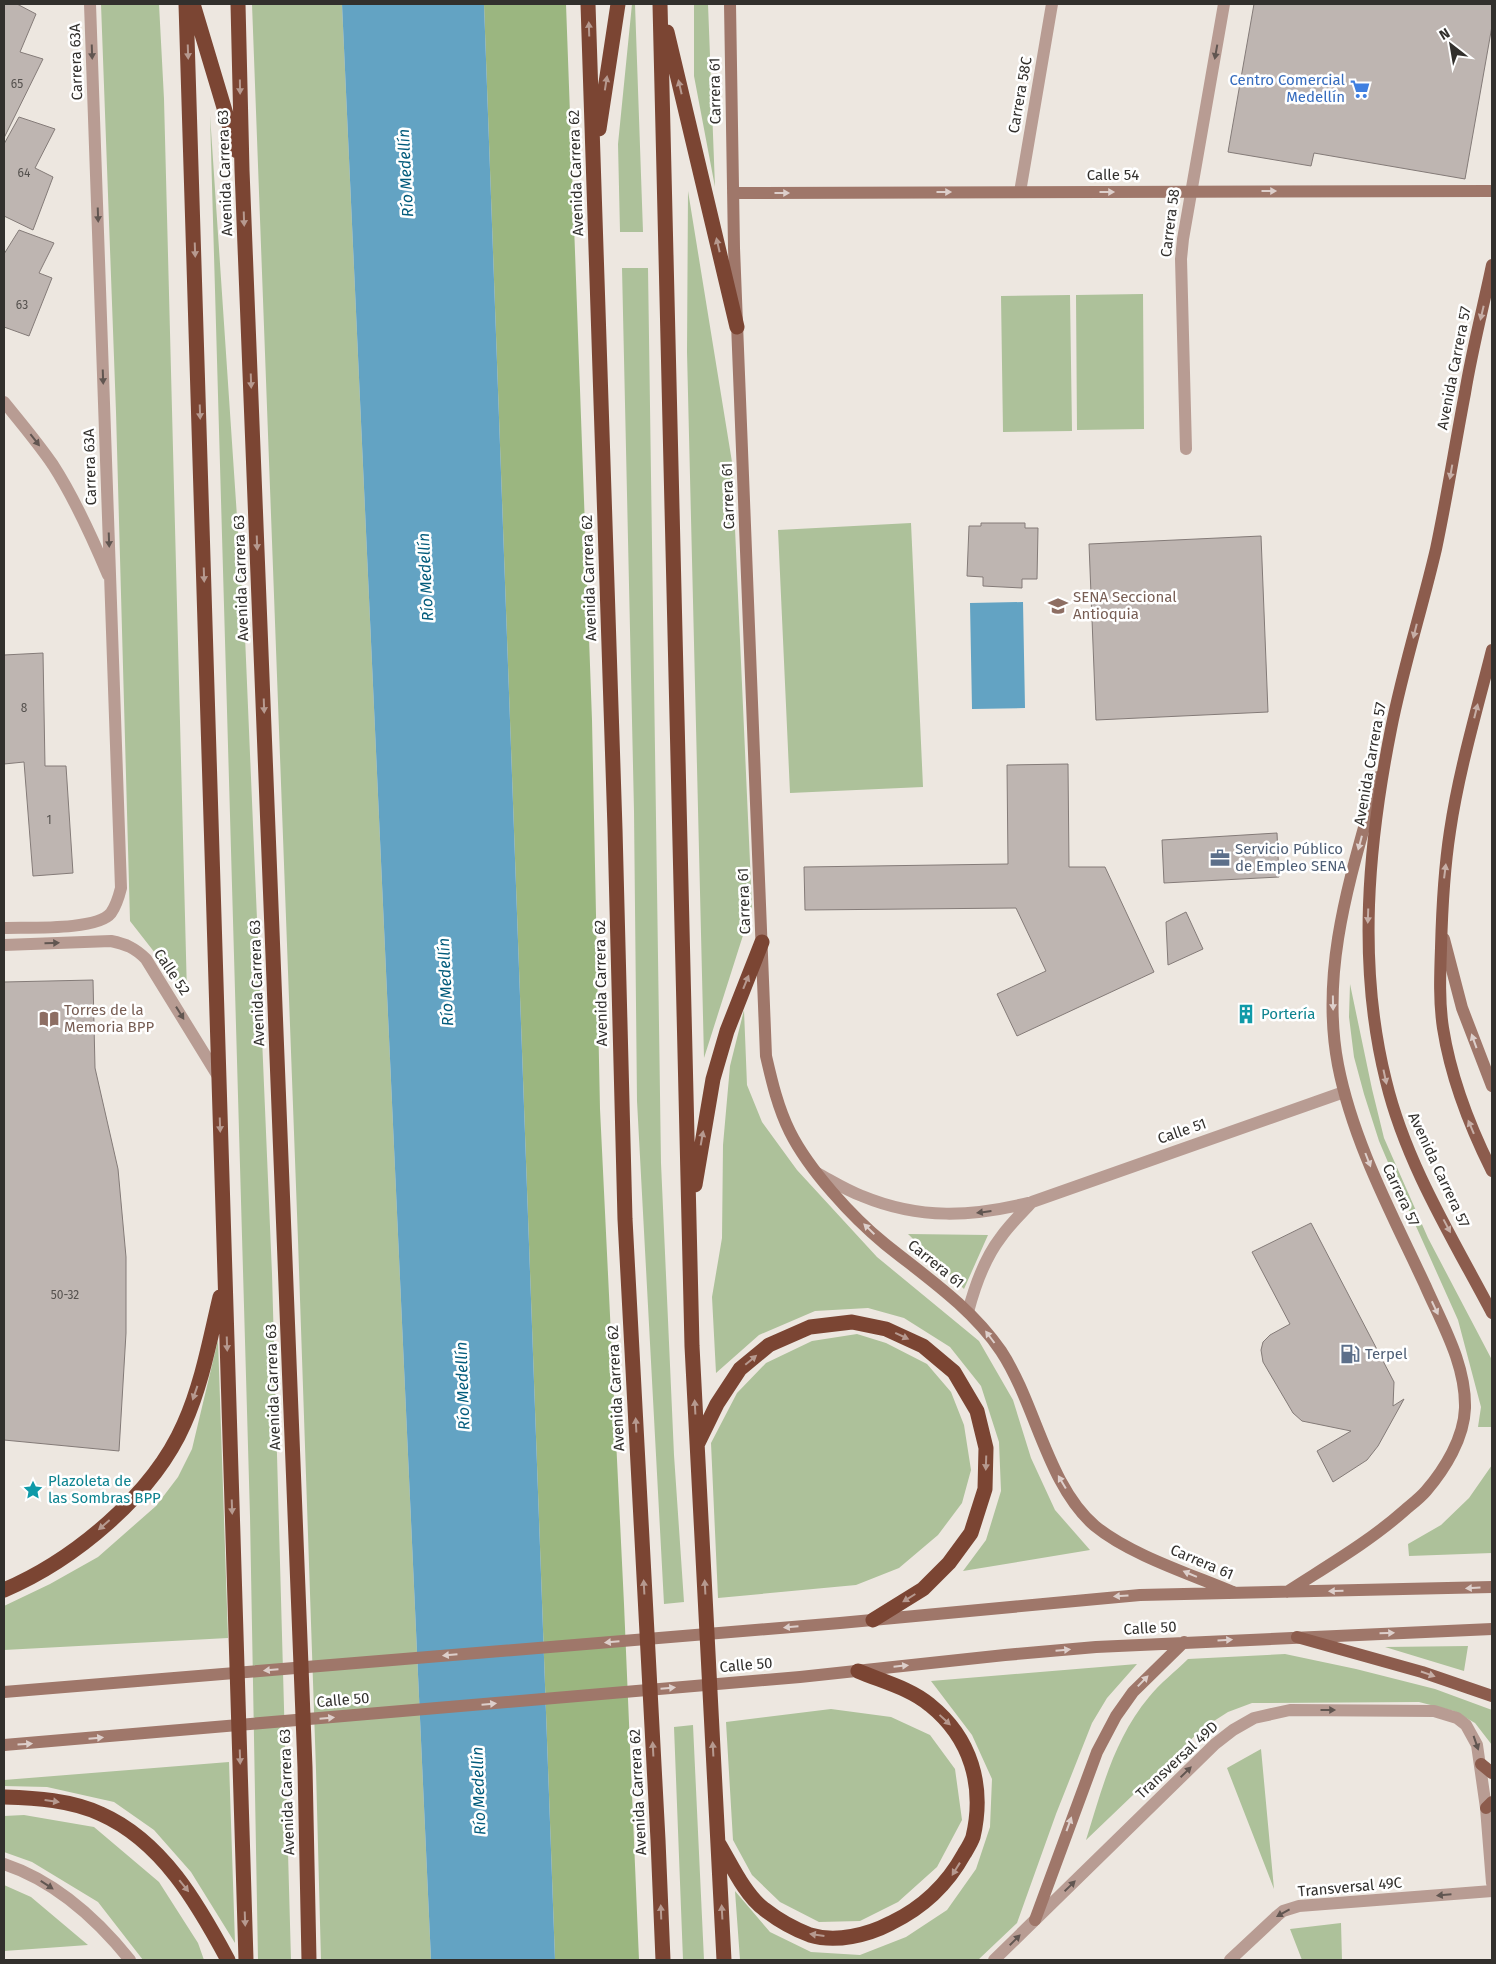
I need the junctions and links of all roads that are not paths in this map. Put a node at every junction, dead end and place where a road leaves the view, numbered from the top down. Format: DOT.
graph roads {
  1 [pos="90,4"];
  2 [pos="186,4"];
  3 [pos="193,4"];
  4 [pos="238,4"];
  5 [pos="588,4"];
  6 [pos="618,4"];
  7 [pos="660,4"];
  8 [pos="730,4"];
  9 [pos="1052,4"];
  10 [pos="1224,4"];
  11 [pos="594,165"];
  12 [pos="242,170"];
  13 [pos="1191,191"];
  14 [pos="1492,191"];
  15 [pos="733,192"];
  16 [pos="1020,192"];
  17 [pos="1492,265"];
  18 [pos="737,327"];
  19 [pos="4,402"];
  20 [pos="1186,449"];
  21 [pos="111,582"];
  22 [pos="1492,650"];
  23 [pos="1391,728"];
  24 [pos="1441,919"];
  25 [pos="4,928"];
  26 [pos="762,942"];
  27 [pos="4,945"];
  28 [pos="218,1076"];
  29 [pos="1492,1086"];
  30 [pos="1344,1092"];
  31 [pos="1492,1171"];
  32 [pos="817,1174"];
  33 [pos="1032,1202"];
  34 [pos="689,1221"];
  35 [pos="225,1278"];
  36 [pos="968,1312"];
  37 [pos="1492,1314"];
  38 [pos="697,1445"];
  39 [pos="1492,1587"];
  40 [pos="4,1590"];
  41 [pos="1285,1592"];
  42 [pos="1235,1593"];
  43 [pos="873,1620"];
  44 [pos="1492,1629"];
  45 [pos="1297,1637"];
  46 [pos="1184,1642"];
  47 [pos="858,1671"];
  48 [pos="4,1692"];
  49 [pos="1492,1696"];
  50 [pos="4,1745"];
  51 [pos="1481,1764"];
  52 [pos="1492,1773"];
  53 [pos="4,1797"];
  54 [pos="1489,1805"];
  55 [pos="718,1842"];
  56 [pos="4,1864"];
  57 [pos="1492,1884"];
  58 [pos="1492,1891"];
  59 [pos="1035,1920"];
  60 [pos="130,1960"];
  61 [pos="228,1960"];
  62 [pos="246,1960"];
  63 [pos="309,1960"];
  64 [pos="662,1960"];
  65 [pos="724,1960"];
  66 [pos="994,1960"];
  67 [pos="1230,1960"];
  1 -- 21 [label="street, Carrera 63A, one-way"];
  2 -- 28 [label="highway, one-way"];
  3 -- 12 [label="highway"];
  4 -- 12 [label="highway, Avenida Carrera 63, one-way"];
  11 -- 5 [label="highway, Avenida Carrera 62, one-way"];
  11 -- 6 [label="highway, one-way"];
  18 -- 7 [label="highway, one-way"];
  7 -- 34 [label="highway"];
  8 -- 15 [label="street, Carrera 61"];
  9 -- 16 [label="street, Carrera 58C"];
  10 -- 13 [label="street, Carrera 58, one-way"];
  64 -- 11 [label="highway, Avenida Carrera 62, one-way"];
  12 -- 63 [label="highway, Avenida Carrera 63, one-way"];
  13 -- 14 [label="street, Calle 54, one-way"];
  16 -- 13 [label="street, Calle 54, one-way"];
  13 -- 20 [label="street, Carrera 58"];
  15 -- 16 [label="street, Calle 54, one-way"];
  15 -- 18 [label="street, Carrera 61"];
  17 -- 23 [label="main road, Avenida Carrera 57, one-way"];
  18 -- 26 [label="street, Carrera 61"];
  19 -- 21 [label="street, one-way"];
  21 -- 25 [label="street, Carrera 63A"];
  24 -- 22 [label="main road, one-way"];
  23 -- 30 [label="street, Carrera 57, one-way"];
  23 -- 37 [label="main road, Avenida Carrera 57, one-way"];
  29 -- 24 [label="street, one-way"];
  31 -- 24 [label="main road, one-way"];
  26 -- 32 [label="street, Carrera 61"];
  34 -- 26 [label="highway, one-way"];
  27 -- 28 [label="street, Calle 52, one-way"];
  28 -- 35 [label="highway, one-way"];
  30 -- 33 [label="street, Calle 51"];
  30 -- 41 [label="street, Carrera 57, one-way"];
  33 -- 32 [label="street, Calle 51, one-way"];
  36 -- 32 [label="street, Carrera 61, one-way"];
  33 -- 36 [label="street, Calle 51"];
  38 -- 34 [label="highway, one-way"];
  35 -- 40 [label="highway, one-way"];
  35 -- 62 [label="highway, one-way"];
  42 -- 36 [label="street, Carrera 61, one-way"];
  38 -- 43 [label="highway, one-way"];
  55 -- 38 [label="highway, one-way"];
  39 -- 41 [label="street, one-way"];
  41 -- 42 [label="street"];
  42 -- 43 [label="street, one-way"];
  43 -- 48 [label="street, one-way"];
  45 -- 44 [label="street, Calle 50, one-way"];
  46 -- 45 [label="street, Calle 50, one-way"];
  45 -- 49 [label="main road, one-way"];
  47 -- 46 [label="street, Calle 50, one-way"];
  59 -- 46 [label="street, one-way"];
  50 -- 47 [label="street, Calle 50, one-way"];
  47 -- 55 [label="highway, one-way"];
  51 -- 52 [label="main road"];
  51 -- 54 [label="street, Transversal 49D"];
  59 -- 51 [label="street, Transversal 49D, one-way"];
  53 -- 61 [label="highway, one-way"];
  54 -- 57 [label="street, Transversal 49D"];
  65 -- 55 [label="highway, one-way"];
  56 -- 60 [label="street, one-way"];
  58 -- 67 [label="street, Transversal 49C, one-way"];
  66 -- 59 [label="street, Transversal 49D, one-way"];
}
